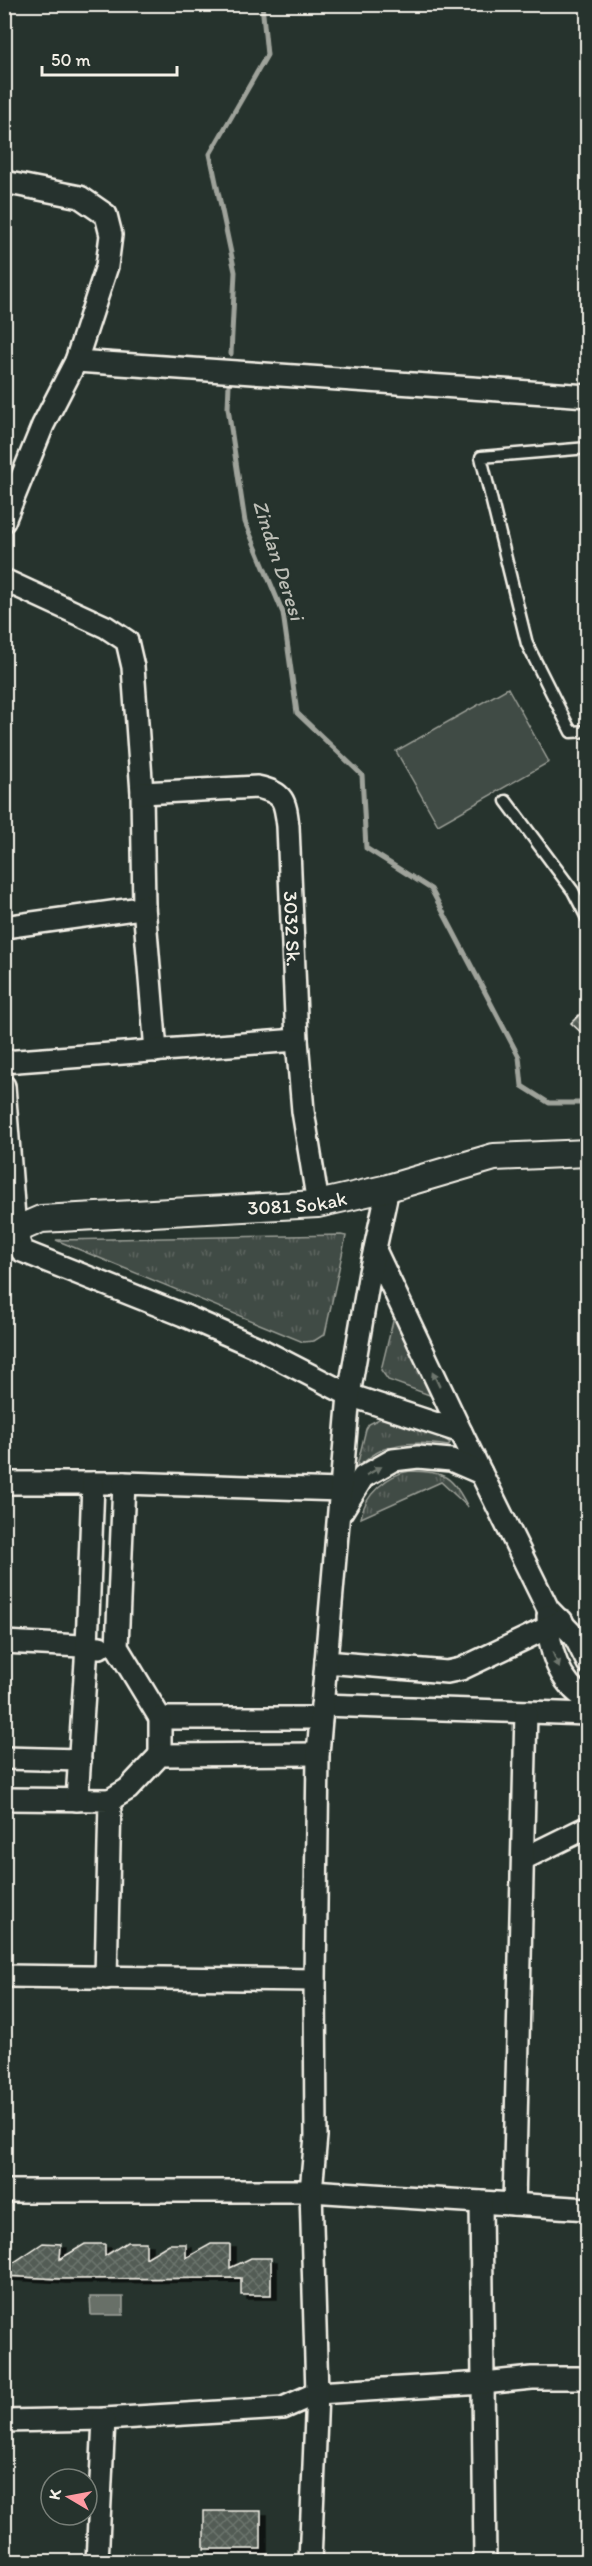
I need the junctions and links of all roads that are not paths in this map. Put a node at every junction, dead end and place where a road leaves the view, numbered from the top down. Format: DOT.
graph roads {
  1 [pos="4,182"];
  2 [pos="76,361"];
  3 [pos="588,396"];
  4 [pos="588,448"];
  5 [pos="4,521"];
  6 [pos="4,580"];
  7 [pos="588,731"];
  8 [pos="142,793"];
  9 [pos="506,801"];
  10 [pos="144,906"];
  11 [pos="588,920"];
  12 [pos="4,927"];
  13 [pos="297,1040"];
  14 [pos="156,1051"];
  15 [pos="4,1062"];
  16 [pos="4,1086"];
  17 [pos="588,1152"];
  18 [pos="388,1188"];
  19 [pos="318,1204"];
  20 [pos="9,1225"];
  21 [pos="375,1250"];
  22 [pos="349,1395"];
  23 [pos="461,1432"];
  24 [pos="481,1473"];
  25 [pos="4,1483"];
  26 [pos="93,1483"];
  27 [pos="124,1483"];
  28 [pos="341,1490"];
  29 [pos="339,1517"];
  30 [pos="553,1619"];
  31 [pos="4,1642"];
  32 [pos="87,1646"];
  33 [pos="117,1647"];
  34 [pos="326,1662"];
  35 [pos="588,1663"];
  36 [pos="588,1700"];
  37 [pos="322,1712"];
  38 [pos="526,1712"];
  39 [pos="588,1714"];
  40 [pos="160,1718"];
  41 [pos="318,1754"];
  42 [pos="160,1755"];
  43 [pos="4,1758"];
  44 [pos="80,1760"];
  45 [pos="4,1798"];
  46 [pos="77,1800"];
  47 [pos="110,1800"];
  48 [pos="588,1827"];
  49 [pos="522,1859"];
  50 [pos="4,1976"];
  51 [pos="106,1978"];
  52 [pos="315,1980"];
  53 [pos="4,2191"];
  54 [pos="311,2191"];
  55 [pos="481,2202"];
  56 [pos="514,2204"];
  57 [pos="586,2209"];
  58 [pos="588,2378"];
  59 [pos="484,2383"];
  60 [pos="317,2393"];
  61 [pos="104,2419"];
  62 [pos="4,2421"];
  63 [pos="97,2562"];
  64 [pos="310,2562"];
  65 [pos="485,2562"];
  1 -- 2 [label="street"];
  2 -- 3 [label="street"];
  2 -- 5 [label="street"];
  4 -- 7 [label="lane"];
  6 -- 8 [label="street"];
  8 -- 10 [label="street"];
  8 -- 13 [label="street, 3032 Sk."];
  9 -- 11 [label="lane"];
  10 -- 12 [label="street"];
  10 -- 14 [label="street"];
  13 -- 14 [label="street"];
  13 -- 19 [label="street, 3032 Sk."];
  14 -- 15 [label="street"];
  16 -- 20 [label="street"];
  17 -- 18 [label="street, 3081 Sokak"];
  18 -- 19 [label="street, 3081 Sokak"];
  18 -- 21 [label="street"];
  19 -- 20 [label="street, 3081 Sokak"];
  20 -- 22 [label="street"];
  21 -- 22 [label="street"];
  23 -- 21 [label="street, one-way"];
  22 -- 23 [label="street"];
  22 -- 28 [label="street"];
  23 -- 24 [label="street"];
  29 -- 24 [label="street, one-way"];
  24 -- 30 [label="street"];
  25 -- 26 [label="street"];
  26 -- 27 [label="street"];
  26 -- 32 [label="street"];
  27 -- 28 [label="street"];
  27 -- 33 [label="street"];
  28 -- 29 [label="street"];
  29 -- 34 [label="street"];
  30 -- 34 [label="street"];
  30 -- 35 [label="street"];
  30 -- 36 [label="street, one-way"];
  31 -- 32 [label="street"];
  32 -- 33 [label="street"];
  32 -- 44 [label="street"];
  33 -- 40 [label="street"];
  34 -- 37 [label="street"];
  37 -- 38 [label="street"];
  37 -- 40 [label="street"];
  37 -- 41 [label="street"];
  38 -- 39 [label="street"];
  38 -- 49 [label="street"];
  40 -- 42 [label="street"];
  41 -- 42 [label="street"];
  41 -- 52 [label="street"];
  42 -- 47 [label="street"];
  43 -- 44 [label="street"];
  44 -- 46 [label="street"];
  45 -- 46 [label="street"];
  46 -- 47 [label="street"];
  47 -- 51 [label="street"];
  48 -- 49 [label="street"];
  49 -- 56 [label="street"];
  50 -- 51 [label="street"];
  51 -- 52 [label="street"];
  52 -- 54 [label="street"];
  53 -- 54 [label="street"];
  54 -- 55 [label="street"];
  54 -- 60 [label="street"];
  55 -- 56 [label="street"];
  55 -- 59 [label="street"];
  56 -- 57 [label="street"];
  58 -- 59 [label="street"];
  59 -- 60 [label="street"];
  59 -- 65 [label="street"];
  60 -- 61 [label="street"];
  60 -- 64 [label="street"];
  61 -- 62 [label="street"];
  61 -- 63 [label="street"];
}
